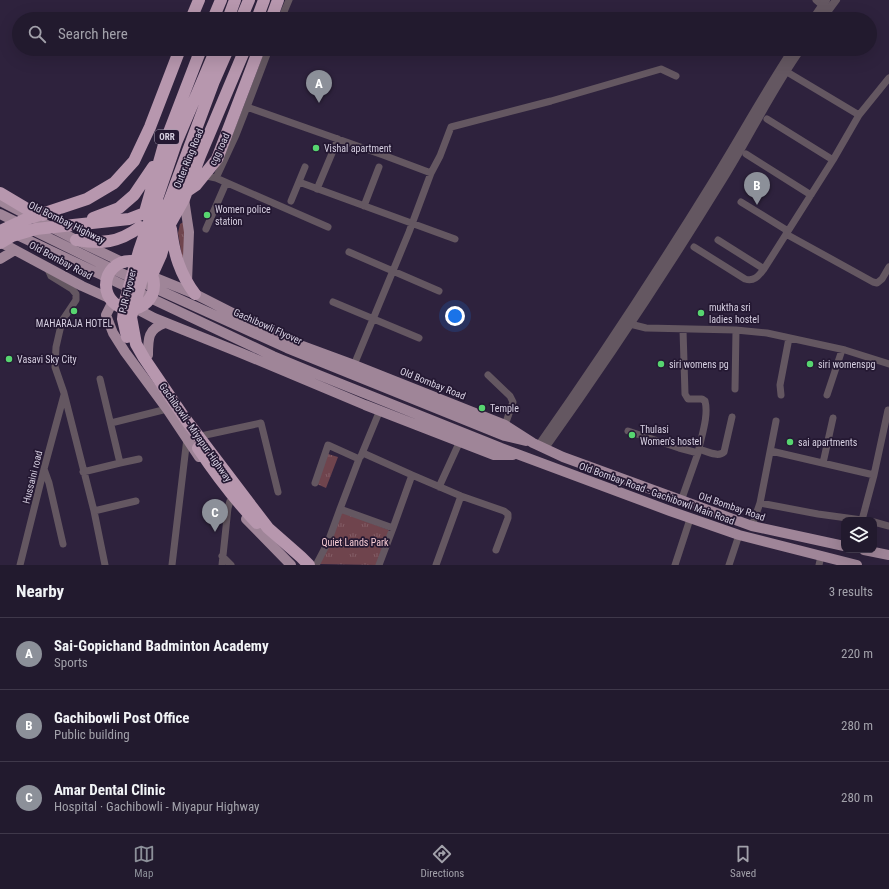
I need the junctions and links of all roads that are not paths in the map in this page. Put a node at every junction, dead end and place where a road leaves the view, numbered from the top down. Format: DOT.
graph roads {
  1 [pos="199,0"];
  2 [pos="220,0"];
  3 [pos="235,0"];
  4 [pos="249,0"];
  5 [pos="264,0"];
  6 [pos="278,0"];
  7 [pos="289,0"];
  8 [pos="836,0"];
  9 [pos="823,4"];
  10 [pos="194,12"];
  11 [pos="216,12"];
  12 [pos="231,12"];
  13 [pos="244,12"];
  14 [pos="260,12"];
  15 [pos="274,12"];
  16 [pos="284,12"];
  17 [pos="177,56"];
  18 [pos="199,56"];
  19 [pos="213,56"];
  20 [pos="225,56"];
  21 [pos="242,56"];
  22 [pos="256,56"];
  23 [pos="266,56"];
  24 [pos="790,56"];
  25 [pos="795,56"];
  26 [pos="783,69"];
  27 [pos="676,76"];
  28 [pos="889,78"];
  29 [pos="247,107"];
  30 [pos="859,116"];
  31 [pos="767,119"];
  32 [pos="338,139"];
  33 [pos="163,148"];
  34 [pos="746,154"];
  35 [pos="833,160"];
  36 [pos="305,167"];
  37 [pos="379,167"];
  38 [pos="194,173"];
  39 [pos="431,173"];
  40 [pos="216,178"];
  41 [pos="299,182"];
  42 [pos="226,183"];
  43 [pos="317,188"];
  44 [pos="0,193"];
  45 [pos="811,195"];
  46 [pos="184,198"];
  47 [pos="0,201"];
  48 [pos="291,201"];
  49 [pos="741,202"];
  50 [pos="364,206"];
  51 [pos="0,214"];
  52 [pos="412,223"];
  53 [pos="170,224"];
  54 [pos="0,227"];
  55 [pos="140,227"];
  56 [pos="328,227"];
  57 [pos="206,229"];
  58 [pos="0,231"];
  59 [pos="787,233"];
  60 [pos="455,239"];
  61 [pos="76,240"];
  62 [pos="718,240"];
  63 [pos="0,242"];
  64 [pos="694,247"];
  65 [pos="15,250"];
  66 [pos="349,252"];
  67 [pos="0,259"];
  68 [pos="126,262"];
  69 [pos="47,267"];
  70 [pos="889,267"];
  71 [pos="764,269"];
  72 [pos="393,271"];
  73 [pos="152,276"];
  74 [pos="882,279"];
  75 [pos="889,283"];
  76 [pos="187,284"];
  77 [pos="438,291"];
  78 [pos="195,294"];
  79 [pos="112,300"];
  80 [pos="333,302"];
  81 [pos="135,308"];
  82 [pos="372,318"];
  83 [pos="165,323"];
  84 [pos="252,323"];
  85 [pos="627,323"];
  86 [pos="683,330"];
  87 [pos="736,330"];
  88 [pos="419,338"];
  89 [pos="790,338"];
  90 [pos="842,350"];
  91 [pos="241,353"];
  92 [pos="148,355"];
  93 [pos="889,364"];
  94 [pos="354,365"];
  95 [pos="488,376"];
  96 [pos="100,379"];
  97 [pos="735,390"];
  98 [pos="64,393"];
  99 [pos="781,395"];
  100 [pos="827,395"];
  101 [pos="167,409"];
  102 [pos="380,410"];
  103 [pos="888,410"];
  104 [pos="732,417"];
  105 [pos="833,418"];
  106 [pos="776,421"];
  107 [pos="111,423"];
  108 [pos="505,425"];
  109 [pos="628,431"];
  110 [pos="201,436"];
  111 [pos="187,438"];
  112 [pos="460,441"];
  113 [pos="542,443"];
  114 [pos="698,451"];
  115 [pos="771,451"];
  116 [pos="361,456"];
  117 [pos="521,456"];
  118 [pos="138,458"];
  119 [pos="120,463"];
  120 [pos="823,463"];
  121 [pos="44,469"];
  122 [pos="83,472"];
  123 [pos="412,475"];
  124 [pos="874,475"];
  125 [pos="315,483"];
  126 [pos="440,487"];
  127 [pos="278,492"];
  128 [pos="461,496"];
  129 [pos="136,501"];
  130 [pos="230,501"];
  131 [pos="680,501"];
  132 [pos="760,503"];
  133 [pos="340,508"];
  134 [pos="94,511"];
  135 [pos="841,517"];
  136 [pos="863,517"];
  137 [pos="690,519"];
  138 [pos="877,523"];
  139 [pos="752,526"];
  140 [pos="889,526"];
  141 [pos="393,528"];
  142 [pos="738,535"];
  143 [pos="63,544"];
  144 [pos="841,545"];
  145 [pos="496,550"];
  146 [pos="877,553"];
  147 [pos="889,555"];
  148 [pos="222,556"];
  149 [pos="820,561"];
  150 [pos="20,565"];
  151 [pos="105,565"];
  152 [pos="172,565"];
  153 [pos="222,565"];
  154 [pos="231,565"];
  155 [pos="291,565"];
  156 [pos="299,565"];
  157 [pos="309,565"];
  158 [pos="315,565"];
  159 [pos="379,565"];
  160 [pos="436,565"];
  161 [pos="675,565"];
  162 [pos="728,565"];
  163 [pos="857,565"];
  1 -- 10 [label="highway"];
  2 -- 11 [label="highway"];
  3 -- 12 [label="highway"];
  4 -- 13 [label="highway"];
  5 -- 14 [label="highway"];
  6 -- 15 [label="highway"];
  7 -- 16 [label="street"];
  8 -- 9 [label="street"];
  17 -- 58 [label="highway"];
  18 -- 33 [label="highway, ORR"];
  19 -- 156 [label="highway, PJR Flyover"];
  20 -- 157 [label="highway, PJR Flyover"];
  21 -- 38 [label="highway, Outer Ring Road"];
  22 -- 63 [label="highway"];
  23 -- 29 [label="street, cgg road"];
  24 -- 26 [label="street"];
  25 -- 26 [label="street"];
  26 -- 30 [label="street"];
  26 -- 85 [label="street"];
  27 -- 39 [label="street"];
  28 -- 30 [label="street"];
  29 -- 32 [label="street"];
  29 -- 40 [label="street, cgg road"];
  30 -- 35 [label="street"];
  31 -- 35 [label="street"];
  32 -- 39 [label="street"];
  32 -- 43 [label="street"];
  33 -- 44 [label="highway"];
  33 -- 55 [label="highway, ORR"];
  34 -- 45 [label="street"];
  35 -- 45 [label="street"];
  36 -- 41 [label="street"];
  37 -- 50 [label="street"];
  38 -- 40 [label="street, cgg road"];
  38 -- 46 [label="highway, Outer Ring Road"];
  39 -- 52 [label="street"];
  40 -- 42 [label="street"];
  41 -- 43 [label="street"];
  41 -- 48 [label="street"];
  42 -- 56 [label="street"];
  42 -- 57 [label="street"];
  43 -- 50 [label="street"];
  45 -- 59 [label="street"];
  46 -- 53 [label="highway, Outer Ring Road"];
  46 -- 76 [label="main road"];
  47 -- 61 [label="main road, Old Bombay Highway"];
  49 -- 59 [label="street"];
  50 -- 52 [label="street"];
  51 -- 113 [label="main road, Gachibowli Flyover"];
  52 -- 60 [label="street"];
  52 -- 72 [label="street"];
  53 -- 73 [label="highway, Outer Ring Road"];
  53 -- 76 [label="highway"];
  54 -- 117 [label="main road"];
  55 -- 61 [label="highway"];
  55 -- 68 [label="highway, ORR"];
  59 -- 71 [label="street"];
  59 -- 74 [label="street"];
  61 -- 68 [label="main road, Old Bombay Highway"];
  62 -- 71 [label="street"];
  63 -- 65 [label="main road, Old Bombay Road"];
  64 -- 71 [label="street"];
  65 -- 67 [label="main road"];
  65 -- 69 [label="main road, Old Bombay Road"];
  66 -- 72 [label="street"];
  68 -- 73 [label="highway"];
  68 -- 79 [label="highway"];
  69 -- 79 [label="main road, Old Bombay Road"];
  69 -- 98 [label="street"];
  70 -- 74 [label="street"];
  72 -- 77 [label="street"];
  72 -- 82 [label="street"];
  73 -- 78 [label="main road, Old Bombay Road"];
  73 -- 81 [label="highway"];
  74 -- 75 [label="street"];
  76 -- 78 [label="highway"];
  78 -- 84 [label="main road, Old Bombay Road"];
  79 -- 81 [label="highway"];
  79 -- 101 [label="main road, Gachibowli - Miyapur Highway"];
  80 -- 82 [label="street"];
  81 -- 83 [label="main road"];
  81 -- 92 [label="main road, Gachibowli - Miyapur Highway"];
  82 -- 88 [label="street"];
  82 -- 94 [label="street"];
  83 -- 91 [label="main road"];
  83 -- 92 [label="main road"];
  84 -- 91 [label="main road"];
  84 -- 94 [label="main road, Old Bombay Road"];
  85 -- 86 [label="street"];
  85 -- 113 [label="street"];
  86 -- 87 [label="street"];
  86 -- 114 [label="street"];
  87 -- 89 [label="street"];
  87 -- 97 [label="street"];
  89 -- 90 [label="street"];
  89 -- 99 [label="street"];
  90 -- 93 [label="street"];
  90 -- 100 [label="street"];
  91 -- 102 [label="main road"];
  92 -- 110 [label="main road, Gachibowli - Miyapur Highway"];
  94 -- 108 [label="main road, Old Bombay Road"];
  95 -- 108 [label="street"];
  96 -- 107 [label="street"];
  98 -- 121 [label="street, Hussaini road"];
  98 -- 122 [label="street"];
  101 -- 107 [label="street"];
  101 -- 111 [label="main road, Gachibowli - Miyapur Highway"];
  102 -- 112 [label="main road"];
  102 -- 116 [label="street"];
  103 -- 124 [label="street"];
  104 -- 114 [label="street"];
  105 -- 120 [label="street"];
  106 -- 115 [label="street"];
  107 -- 119 [label="street"];
  108 -- 113 [label="main road, Old Bombay Road"];
  109 -- 114 [label="street"];
  110 -- 127 [label="street"];
  110 -- 158 [label="main road, Gachibowli - Miyapur Highway"];
  111 -- 130 [label="main road, Gachibowli - Miyapur Highway"];
  111 -- 152 [label="street"];
  112 -- 117 [label="main road"];
  112 -- 126 [label="street"];
  113 -- 131 [label="main road, Old Bombay Road"];
  114 -- 131 [label="street"];
  115 -- 120 [label="street"];
  115 -- 132 [label="street"];
  116 -- 123 [label="street"];
  116 -- 125 [label="street"];
  116 -- 133 [label="street"];
  117 -- 137 [label="main road, Old Bombay Road - Gachibowli Main Road"];
  118 -- 119 [label="street"];
  119 -- 122 [label="street"];
  120 -- 124 [label="street"];
  121 -- 143 [label="street"];
  121 -- 150 [label="street, Hussaini road"];
  122 -- 134 [label="street"];
  123 -- 126 [label="street"];
  123 -- 141 [label="street"];
  124 -- 136 [label="street"];
  126 -- 128 [label="street"];
  128 -- 145 [label="street"];
  128 -- 160 [label="street"];
  129 -- 134 [label="street"];
  130 -- 148 [label="street"];
  130 -- 155 [label="main road, Gachibowli - Miyapur Highway"];
  131 -- 139 [label="main road, Old Bombay Road"];
  132 -- 135 [label="street"];
  132 -- 139 [label="street"];
  133 -- 141 [label="street"];
  133 -- 158 [label="street"];
  134 -- 151 [label="street"];
  137 -- 142 [label="main road, Old Bombay Road - Gachibowli Main Road"];
  137 -- 161 [label="street"];
  138 -- 140 [label="street"];
  139 -- 144 [label="main road, Old Bombay Road"];
  141 -- 159 [label="street"];
  142 -- 149 [label="main road, Old Bombay Road - Gachibowli Main Road"];
  142 -- 162 [label="street"];
  146 -- 147 [label="main road"];
  148 -- 153 [label="street"];
  148 -- 154 [label="street"];
  149 -- 163 [label="main road, Old Bombay Road - Gachibowli Main Road"];
}
